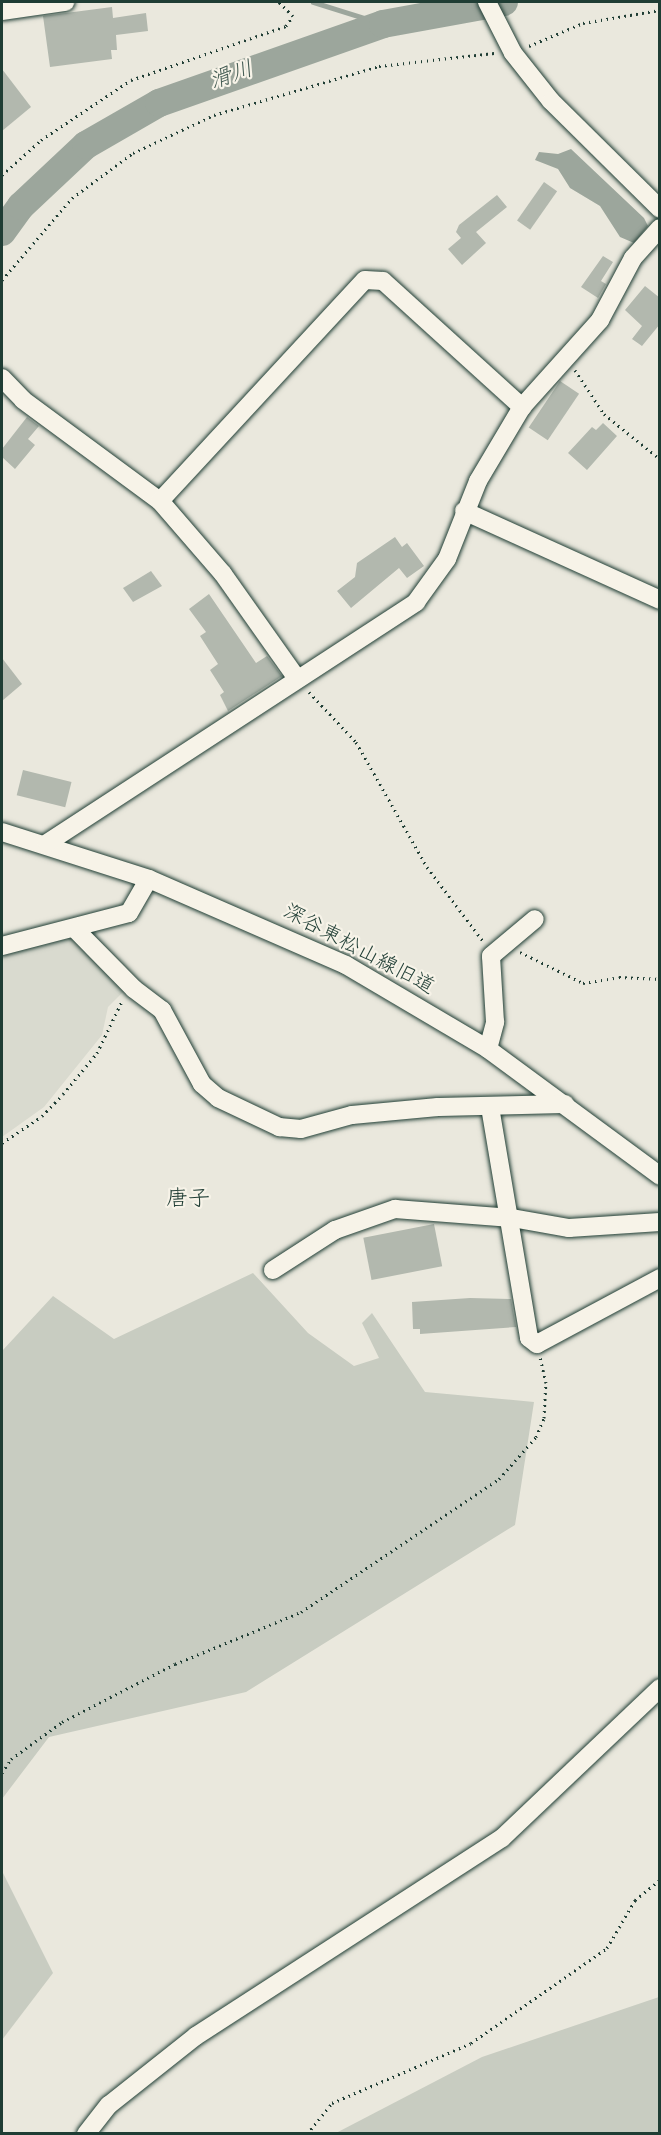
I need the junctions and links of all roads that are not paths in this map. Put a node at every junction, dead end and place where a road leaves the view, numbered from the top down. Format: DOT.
graph roads {
  1 [pos="65,2"];
  2 [pos="487,2"];
  3 [pos="2,11"];
  4 [pos="660,209"];
  5 [pos="660,228"];
  6 [pos="2,378"];
  7 [pos="522,407"];
  8 [pos="160,501"];
  9 [pos="464,511"];
  10 [pos="660,600"];
  11 [pos="296,677"];
  12 [pos="2,832"];
  13 [pos="47,843"];
  14 [pos="149,879"];
  15 [pos="535,919"];
  16 [pos="75,929"];
  17 [pos="2,946"];
  18 [pos="488,1048"];
  19 [pos="565,1104"];
  20 [pos="490,1107"];
  21 [pos="660,1176"];
  22 [pos="512,1218"];
  23 [pos="660,1222"];
  24 [pos="273,1270"];
  25 [pos="660,1278"];
  26 [pos="660,1688"];
  27 [pos="86,2133"];
  1 -- 3 [label="street"];
  2 -- 4 [label="street"];
  5 -- 7 [label="street"];
  6 -- 8 [label="street"];
  7 -- 8 [label="street"];
  7 -- 9 [label="street"];
  8 -- 11 [label="street"];
  9 -- 10 [label="street"];
  9 -- 11 [label="street"];
  11 -- 13 [label="street"];
  12 -- 13 [label="street, 深谷東松山線旧道"];
  13 -- 14 [label="street, 深谷東松山線旧道"];
  14 -- 16 [label="street"];
  14 -- 18 [label="street, 深谷東松山線旧道"];
  15 -- 18 [label="street"];
  16 -- 17 [label="street"];
  16 -- 20 [label="street"];
  18 -- 19 [label="street, 深谷東松山線旧道"];
  19 -- 20 [label="street"];
  19 -- 21 [label="street, 深谷東松山線旧道"];
  20 -- 22 [label="street"];
  22 -- 23 [label="street"];
  22 -- 24 [label="street"];
  22 -- 25 [label="street"];
  26 -- 27 [label="street"];
}
